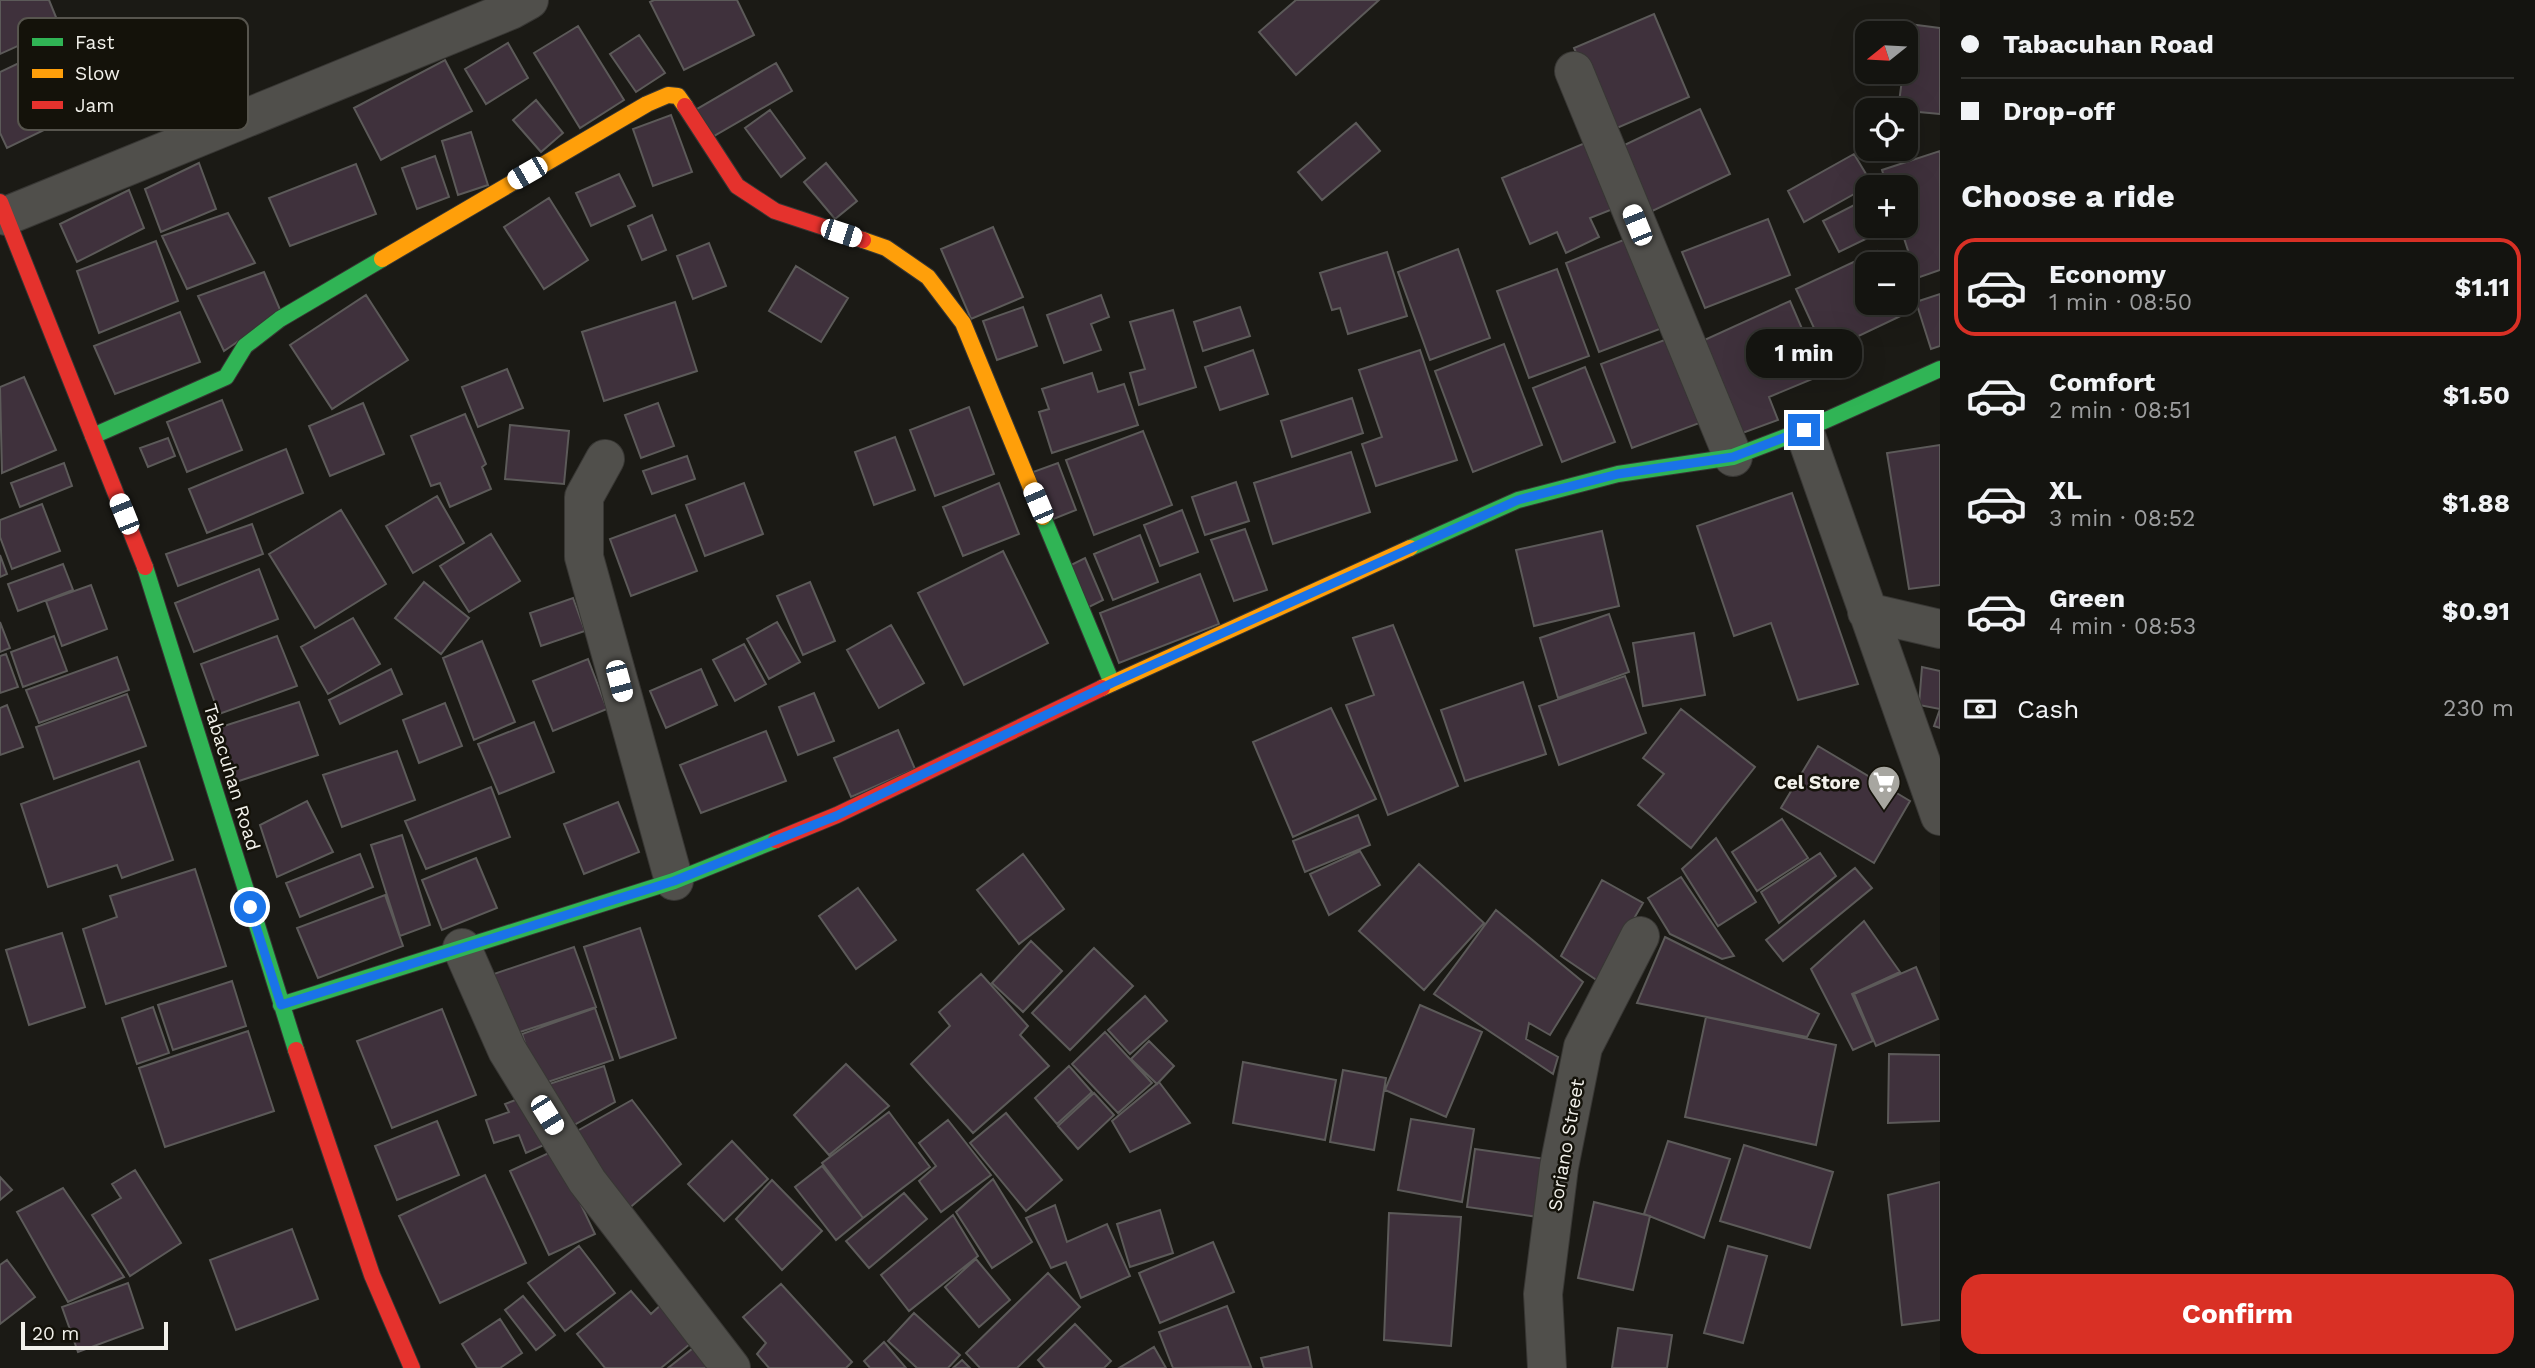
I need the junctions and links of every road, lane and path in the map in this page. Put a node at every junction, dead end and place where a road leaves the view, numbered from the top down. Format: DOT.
graph roads {
  1 [pos="529,0"];
  2 [pos="1574,71"];
  3 [pos="248,113"];
  4 [pos="205,130"];
  5 [pos="3,209"];
  6 [pos="1940,369"];
  7 [pos="1804,430"];
  8 [pos="93,436"];
  9 [pos="1733,457"];
  10 [pos="605,459"];
  11 [pos="1867,612"];
  12 [pos="1940,629"];
  13 [pos="1112,683"];
  14 [pos="1940,816"];
  15 [pos="674,881"];
  16 [pos="1640,936"];
  17 [pos="462,948"];
  18 [pos="281,1005"];
  19 [pos="412,1368"];
  20 [pos="731,1368"];
  21 [pos="1547,1368"];
  1 -- 3 [label="street"];
  2 -- 9 [label="street"];
  4 -- 5 [label="street"];
  5 -- 8 [label="street, Tabacuhan Road"];
  6 -- 7 [label="street"];
  7 -- 9 [label="street"];
  7 -- 11 [label="street"];
  8 -- 13 [label="street"];
  8 -- 18 [label="street, Tabacuhan Road"];
  9 -- 13 [label="street"];
  10 -- 15 [label="street"];
  11 -- 12 [label="street"];
  11 -- 14 [label="street"];
  13 -- 15 [label="street"];
  15 -- 17 [label="street"];
  16 -- 21 [label="street, Soriano Street"];
  17 -- 18 [label="street"];
  17 -- 20 [label="street"];
  18 -- 19 [label="street, Tabacuhan Road"];
}
